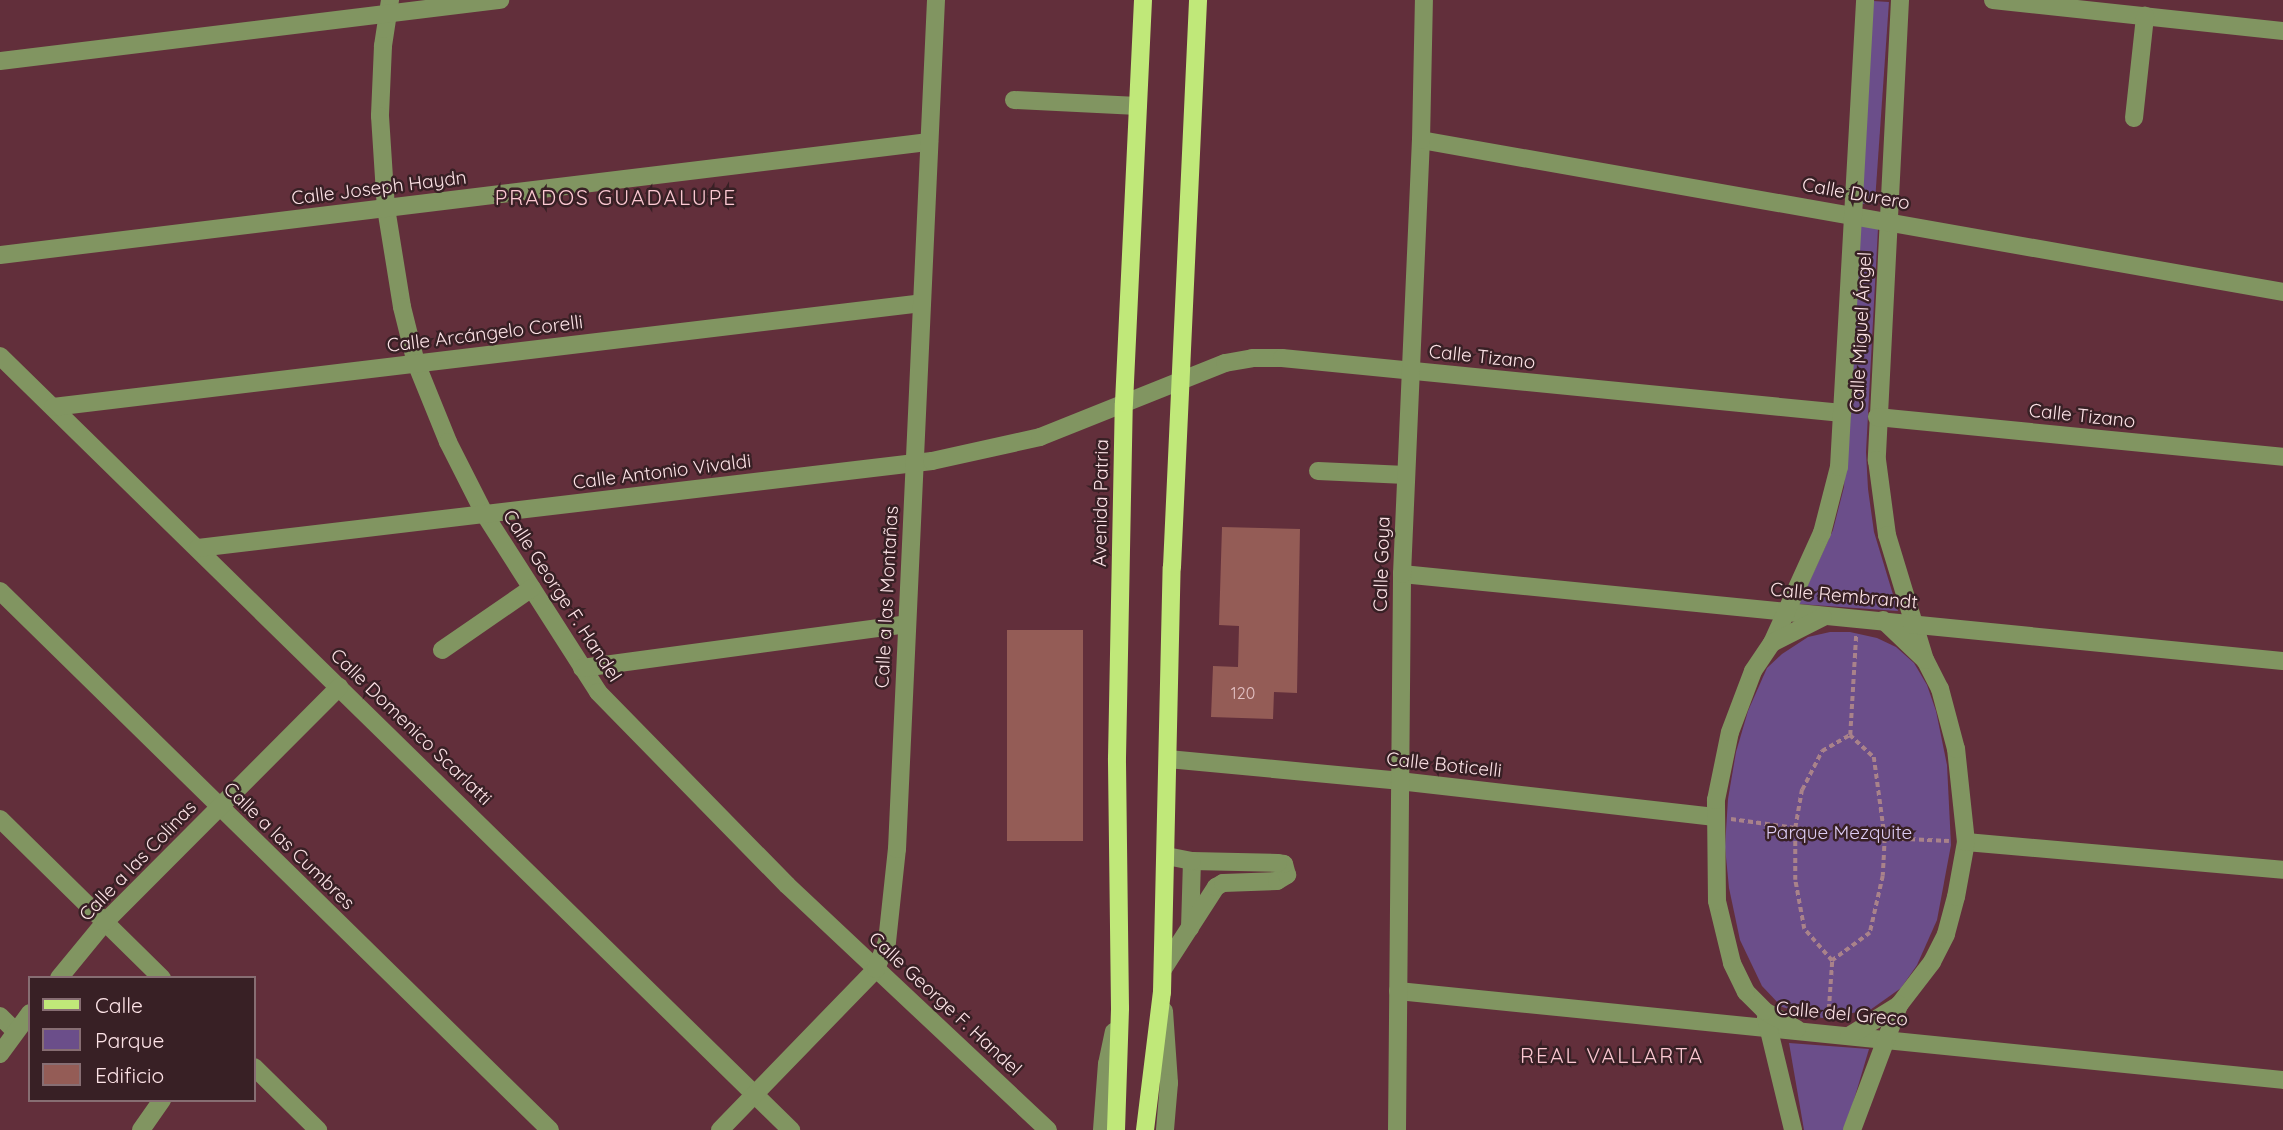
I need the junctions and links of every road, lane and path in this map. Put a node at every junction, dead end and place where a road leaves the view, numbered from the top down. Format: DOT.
graph roads {
  1 [pos="500,0"];
  2 [pos="936,0"];
  3 [pos="1143,0"];
  4 [pos="1198,0"];
  5 [pos="1424,0"];
  6 [pos="1865,0"];
  7 [pos="1900,0"];
  8 [pos="1993,0"];
  9 [pos="389,7"];
  10 [pos="2146,16"];
  11 [pos="2283,31"];
  12 [pos="0,61"];
  13 [pos="1014,100"];
  14 [pos="1138,106"];
  15 [pos="2134,118"];
  16 [pos="1421,140"];
  17 [pos="929,142"];
  18 [pos="386,208"];
  19 [pos="1854,215"];
  20 [pos="1888,221"];
  21 [pos="0,255"];
  22 [pos="2283,292"];
  23 [pos="922,303"];
  24 [pos="0,356"];
  25 [pos="416,363"];
  26 [pos="1411,371"];
  27 [pos="1180,381"];
  28 [pos="1124,403"];
  29 [pos="52,407"];
  30 [pos="1842,413"];
  31 [pos="1877,417"];
  32 [pos="2283,457"];
  33 [pos="915,463"];
  34 [pos="1318,471"];
  35 [pos="1406,475"];
  36 [pos="485,514"];
  37 [pos="198,548"];
  38 [pos="1402,574"];
  39 [pos="532,588"];
  40 [pos="0,591"];
  41 [pos="1785,613"];
  42 [pos="1826,616"];
  43 [pos="1857,618"];
  44 [pos="1883,620"];
  45 [pos="1912,623"];
  46 [pos="907,624"];
  47 [pos="1772,643"];
  48 [pos="442,650"];
  49 [pos="1925,660"];
  50 [pos="2283,661"];
  51 [pos="582,668"];
  52 [pos="339,687"];
  53 [pos="1850,735"];
  54 [pos="1168,759"];
  55 [pos="1399,781"];
  56 [pos="219,808"];
  57 [pos="1715,817"];
  58 [pos="0,819"];
  59 [pos="1795,828"];
  60 [pos="1885,838"];
  61 [pos="1966,842"];
  62 [pos="1166,856"];
  63 [pos="1192,861"];
  64 [pos="2283,870"];
  65 [pos="105,922"];
  66 [pos="1189,932"];
  67 [pos="1832,961"];
  68 [pos="876,969"];
  69 [pos="1163,969"];
  70 [pos="61,976"];
  71 [pos="160,976"];
  72 [pos="1398,991"];
  73 [pos="1162,992"];
  74 [pos="1899,1005"];
  75 [pos="1120,1008"];
  76 [pos="28,1015"];
  77 [pos="0,1017"];
  78 [pos="1766,1020"];
  79 [pos="15,1031"];
  80 [pos="1803,1032"];
  81 [pos="1826,1034"];
  82 [pos="1849,1036"];
  83 [pos="1886,1039"];
  84 [pos="0,1054"];
  85 [pos="256,1069"];
  86 [pos="2283,1080"];
  87 [pos="755,1094"];
  88 [pos="161,1102"];
  89 [pos="141,1130"];
  90 [pos="318,1130"];
  91 [pos="550,1130"];
  92 [pos="720,1130"];
  93 [pos="791,1130"];
  94 [pos="1048,1130"];
  95 [pos="1102,1130"];
  96 [pos="1116,1130"];
  97 [pos="1145,1130"];
  98 [pos="1165,1130"];
  99 [pos="1397,1130"];
  100 [pos="1793,1130"];
  101 [pos="1852,1130"];
  1 -- 9 [label="street"];
  2 -- 17 [label="street, Calle a las Montañas"];
  3 -- 14 [label="main road, Avenida Patria"];
  4 -- 27 [label="main road"];
  5 -- 16 [label="street, Calle Goya"];
  6 -- 19 [label="street, Calle Miguel Ángel"];
  7 -- 20 [label="street, Calle Miguel Ángel"];
  8 -- 10 [label="street"];
  9 -- 12 [label="street"];
  9 -- 18 [label="street, Calle George F. Handel"];
  10 -- 11 [label="street"];
  10 -- 15 [label="street"];
  13 -- 14 [label="street"];
  14 -- 28 [label="main road, Avenida Patria"];
  16 -- 19 [label="street, Calle Durero"];
  16 -- 26 [label="street, Calle Goya"];
  17 -- 18 [label="street, Calle Joseph Haydn"];
  17 -- 23 [label="street, Calle a las Montañas"];
  18 -- 21 [label="street, Calle Joseph Haydn"];
  18 -- 25 [label="street, Calle George F. Handel"];
  19 -- 20 [label="street, Calle Durero"];
  19 -- 30 [label="street, Calle Miguel Ángel"];
  20 -- 22 [label="street, Calle Durero"];
  20 -- 31 [label="street, Calle Miguel Ángel"];
  23 -- 25 [label="street, Calle Arcángelo Corelli"];
  23 -- 33 [label="street, Calle a las Montañas"];
  24 -- 29 [label="street, Calle Domenico Scarlatti"];
  25 -- 29 [label="street, Calle Arcángelo Corelli"];
  25 -- 36 [label="street, Calle George F. Handel"];
  26 -- 27 [label="street, Calle Tizano"];
  26 -- 30 [label="street, Calle Tizano"];
  26 -- 35 [label="street, Calle Goya"];
  27 -- 28 [label="street, Calle Tizano"];
  27 -- 54 [label="main road"];
  28 -- 33 [label="street, Calle Antonio Vivaldi"];
  28 -- 75 [label="main road, Avenida Patria"];
  29 -- 37 [label="street, Calle Domenico Scarlatti"];
  30 -- 41 [label="street, Calle Miguel Ángel"];
  31 -- 32 [label="street, Calle Tizano"];
  31 -- 45 [label="street, Calle Miguel Ángel"];
  33 -- 36 [label="street, Calle Antonio Vivaldi"];
  33 -- 46 [label="street, Calle a las Montañas"];
  34 -- 35 [label="street"];
  35 -- 38 [label="street, Calle Goya"];
  36 -- 37 [label="street, Calle Antonio Vivaldi"];
  36 -- 39 [label="street, Calle George F. Handel"];
  37 -- 52 [label="street, Calle Domenico Scarlatti"];
  38 -- 41 [label="street, Calle Rembrandt"];
  38 -- 55 [label="street, Calle Goya"];
  39 -- 48 [label="street"];
  39 -- 51 [label="street, Calle George F. Handel"];
  40 -- 56 [label="street, Calle a las Cumbres"];
  41 -- 42 [label="street, Calle Rembrandt"];
  41 -- 47 [label="street, Calle Miguel Ángel"];
  42 -- 43 [label="street, Calle Rembrandt"];
  42 -- 47 [label="street, Calle Miguel Ángel"];
  43 -- 44 [label="street, Calle Rembrandt"];
  43 -- 53 [label="path"];
  44 -- 45 [label="street, Calle Rembrandt"];
  44 -- 49 [label="street, Calle Miguel Ángel"];
  45 -- 49 [label="street, Calle Miguel Ángel"];
  45 -- 50 [label="street, Calle Rembrandt"];
  46 -- 51 [label="street"];
  46 -- 68 [label="street, Calle a las Montañas"];
  47 -- 57 [label="street, Calle Miguel Ángel"];
  49 -- 61 [label="street, Calle Miguel Ángel"];
  51 -- 68 [label="street, Calle George F. Handel"];
  52 -- 56 [label="street, Calle a las Colinas"];
  52 -- 87 [label="street, Calle Domenico Scarlatti"];
  53 -- 59 [label="path"];
  53 -- 60 [label="path"];
  54 -- 55 [label="street, Calle Boticelli"];
  54 -- 62 [label="main road"];
  55 -- 57 [label="street, Calle Boticelli"];
  55 -- 72 [label="street, Calle Goya"];
  56 -- 65 [label="street, Calle a las Colinas"];
  56 -- 91 [label="street, Calle a las Cumbres"];
  57 -- 59 [label="path"];
  57 -- 78 [label="street, Calle Miguel Ángel"];
  58 -- 65 [label="street"];
  59 -- 67 [label="path"];
  60 -- 61 [label="path"];
  60 -- 67 [label="path"];
  61 -- 64 [label="street"];
  61 -- 74 [label="street, Calle Miguel Ángel"];
  62 -- 63 [label="street"];
  62 -- 69 [label="main road"];
  63 -- 66 [label="street"];
  63 -- 66 [label="street"];
  65 -- 70 [label="street, Calle a las Colinas"];
  65 -- 71 [label="street"];
  66 -- 69 [label="street"];
  67 -- 81 [label="path"];
  68 -- 87 [label="street, Calle a las Montañas"];
  68 -- 94 [label="street, Calle George F. Handel"];
  69 -- 73 [label="main road"];
  72 -- 78 [label="street, Calle del Greco"];
  72 -- 99 [label="street, Calle Goya"];
  73 -- 97 [label="main road"];
  73 -- 98 [label="street"];
  74 -- 82 [label="street, Calle Miguel Ángel"];
  74 -- 83 [label="street, Calle Miguel Ángel"];
  75 -- 95 [label="street"];
  75 -- 96 [label="main road, Avenida Patria"];
  76 -- 79 [label="street"];
  77 -- 79 [label="street"];
  78 -- 80 [label="street, Calle Miguel Ángel"];
  78 -- 100 [label="street, Calle Miguel Ángel"];
  79 -- 84 [label="street"];
  80 -- 81 [label="street, Calle del Greco"];
  81 -- 82 [label="street, Calle del Greco"];
  82 -- 83 [label="street, Calle del Greco"];
  83 -- 86 [label="street, Calle del Greco"];
  83 -- 101 [label="street, Calle Miguel Ángel"];
  85 -- 90 [label="street"];
  87 -- 92 [label="street, Calle a las Montañas"];
  87 -- 93 [label="street, Calle Domenico Scarlatti"];
  88 -- 89 [label="street"];
}
